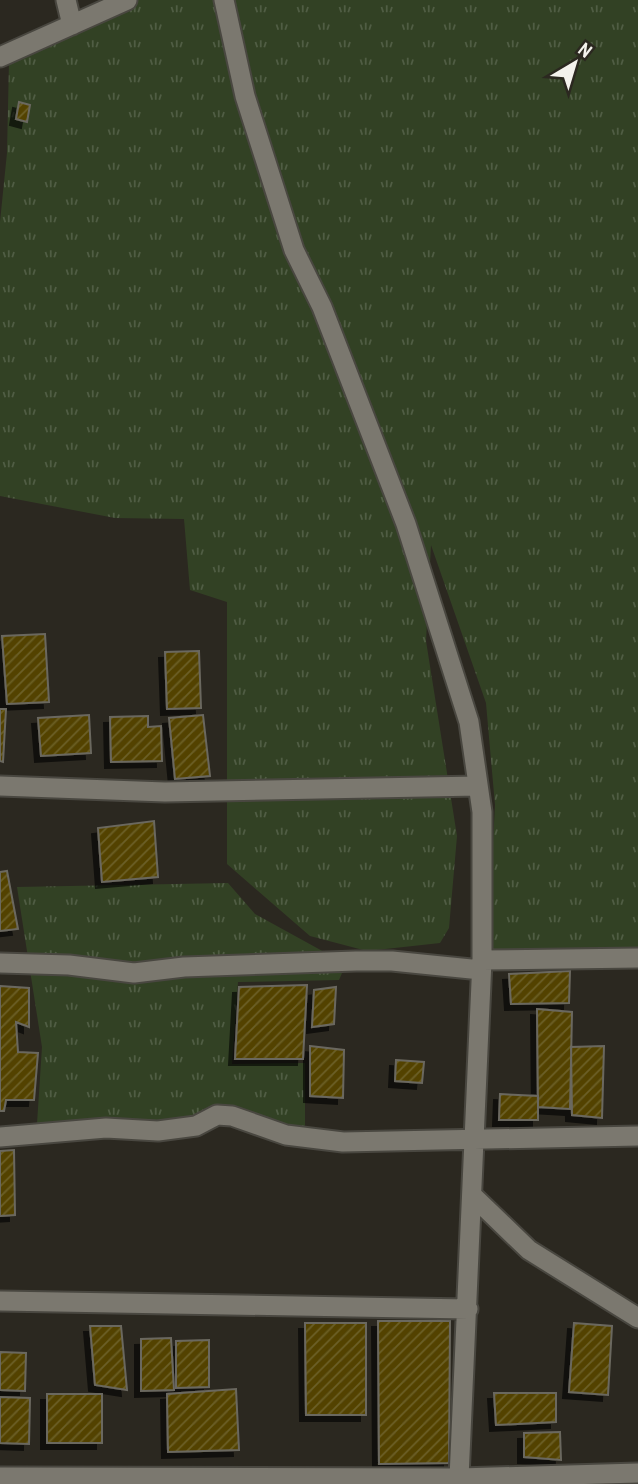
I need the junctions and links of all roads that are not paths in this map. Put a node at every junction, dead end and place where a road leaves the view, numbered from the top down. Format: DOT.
graph roads {
  1 [pos="66,0"];
  2 [pos="127,0"];
  3 [pos="224,0"];
  4 [pos="72,25"];
  5 [pos="0,57"];
  6 [pos="0,786"];
  7 [pos="478,786"];
  8 [pos="638,958"];
  9 [pos="0,963"];
  10 [pos="482,965"];
  11 [pos="638,1136"];
  12 [pos="0,1137"];
  13 [pos="476,1138"];
  14 [pos="473,1196"];
  15 [pos="0,1301"];
  16 [pos="468,1309"];
  17 [pos="638,1318"];
  18 [pos="638,1473"];
  19 [pos="0,1477"];
  20 [pos="459,1478"];
  1 -- 4 [label="street"];
  2 -- 4 [label="street"];
  3 -- 7 [label="street"];
  4 -- 5 [label="street"];
  6 -- 7 [label="street"];
  7 -- 10 [label="street"];
  8 -- 10 [label="street"];
  9 -- 10 [label="street"];
  10 -- 13 [label="street"];
  11 -- 13 [label="street"];
  12 -- 13 [label="street"];
  13 -- 14 [label="street"];
  14 -- 16 [label="street"];
  14 -- 17 [label="street"];
  15 -- 16 [label="street"];
  16 -- 20 [label="street"];
  18 -- 20 [label="street"];
  19 -- 20 [label="street"];
}
